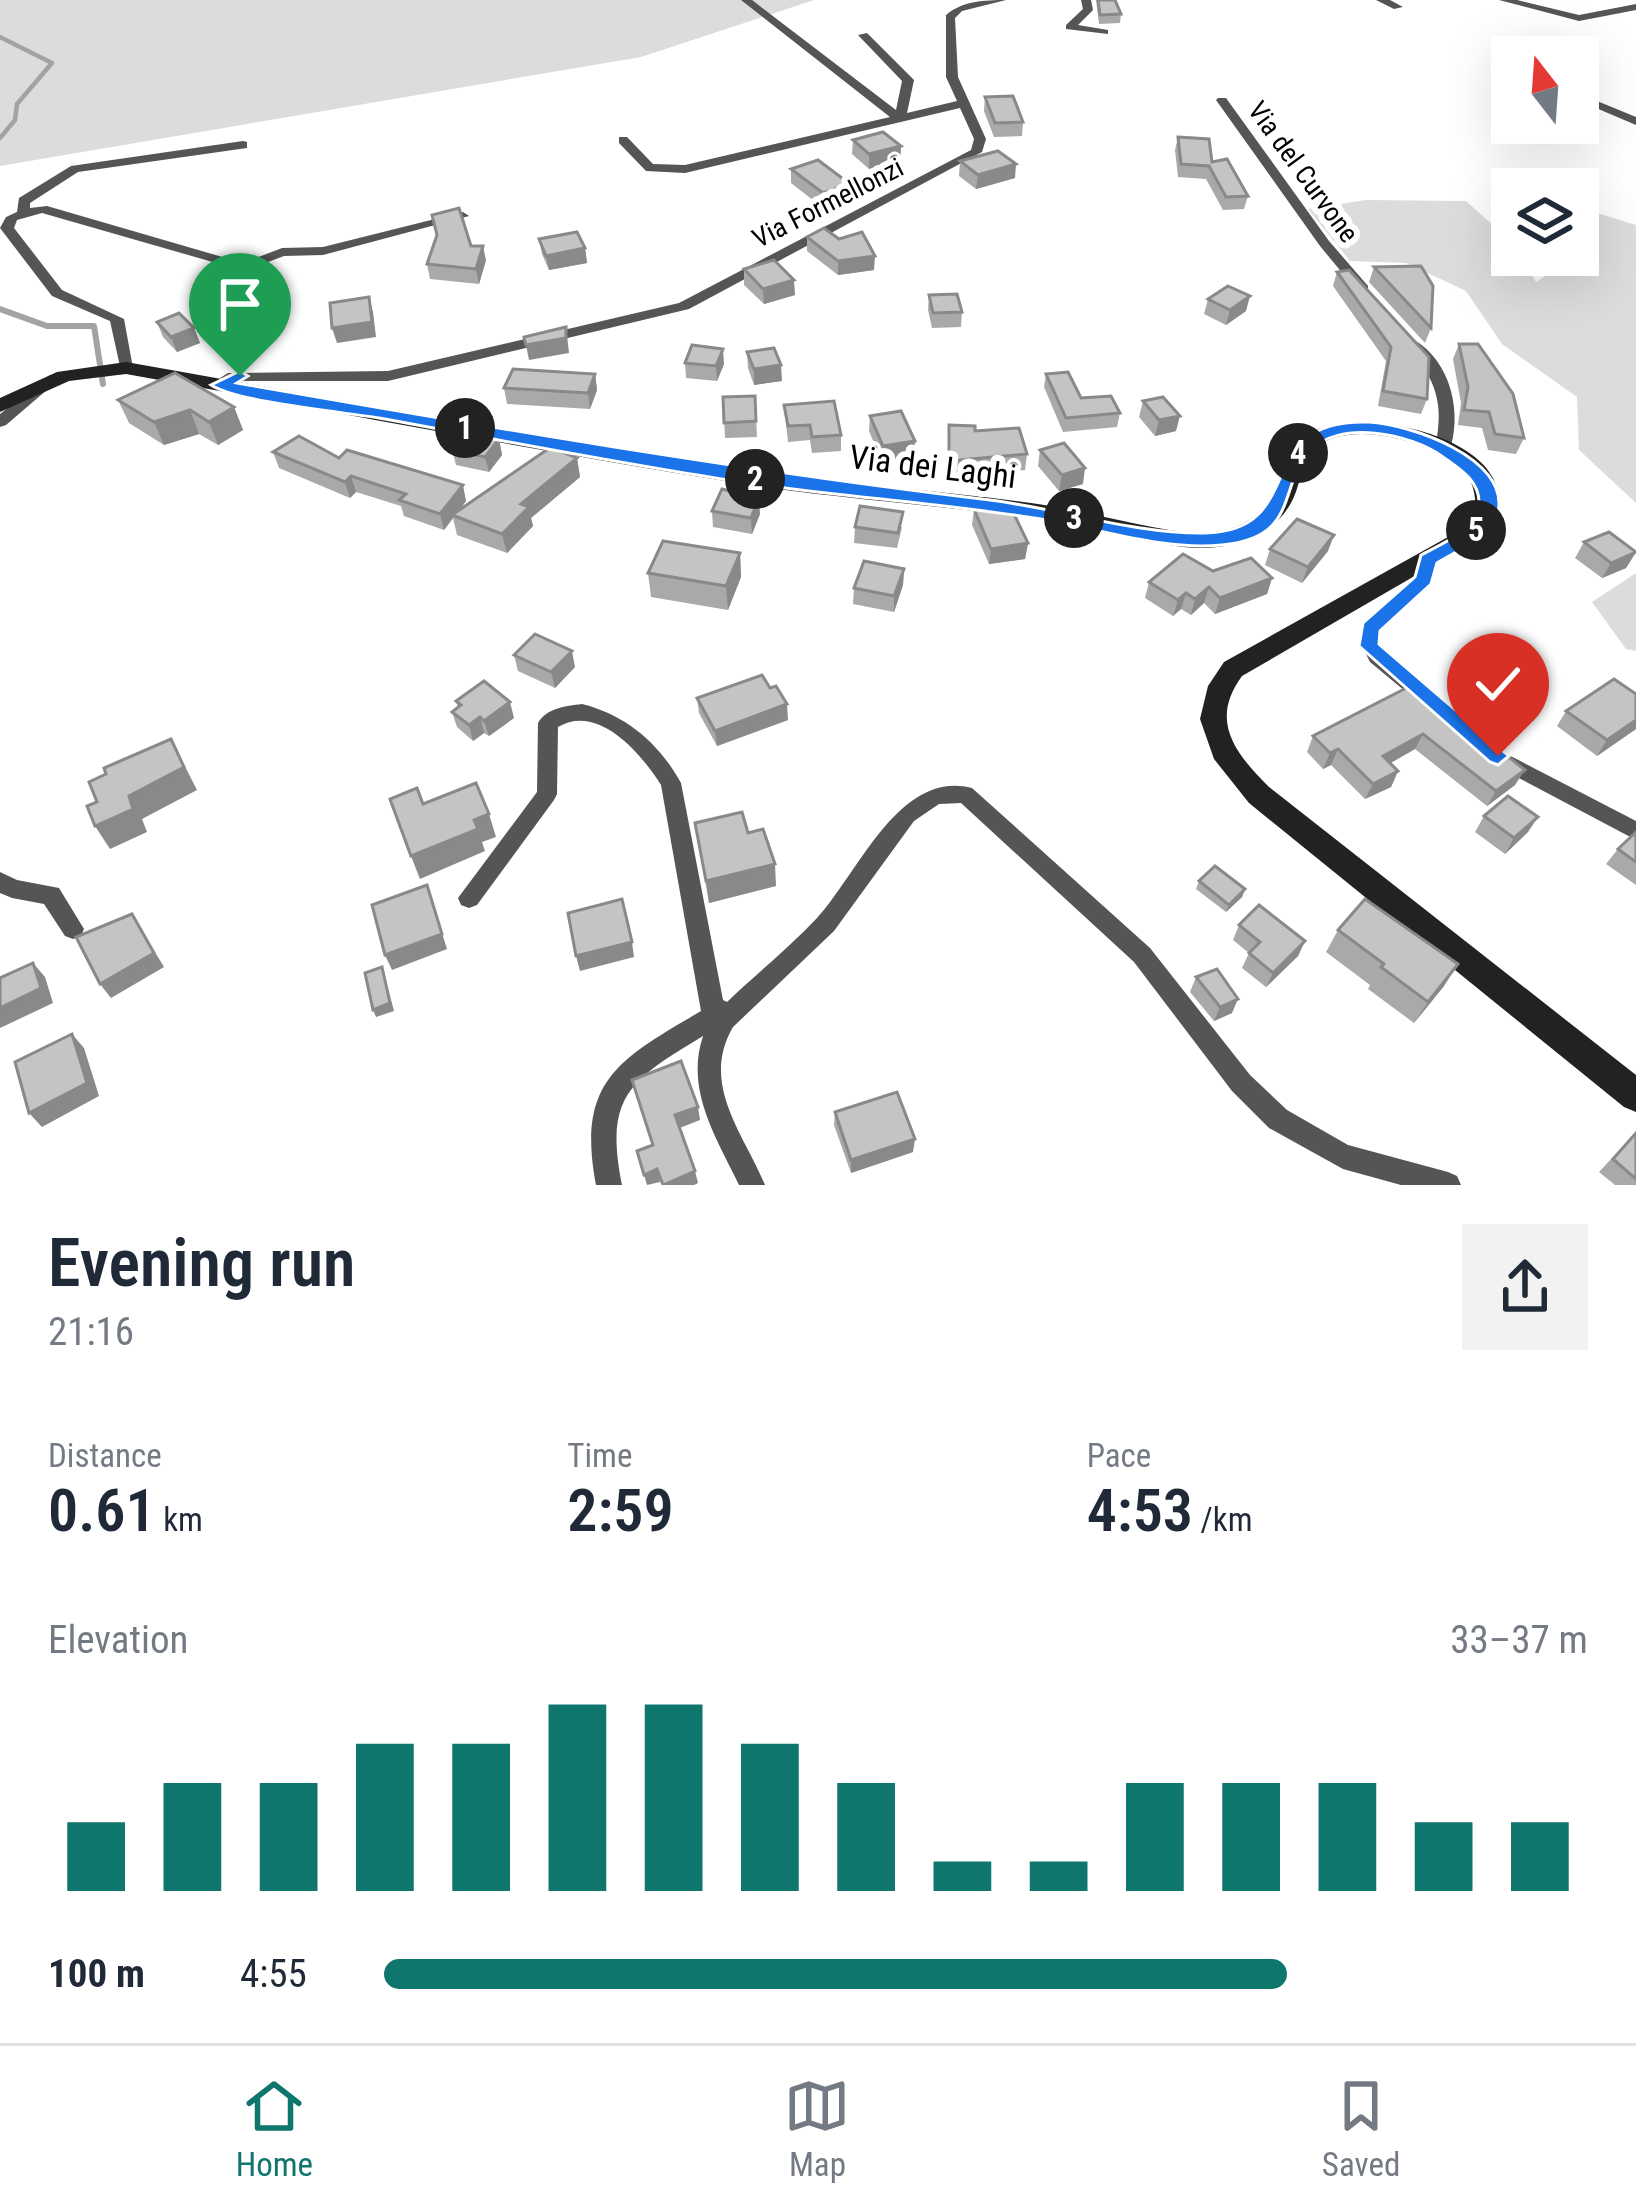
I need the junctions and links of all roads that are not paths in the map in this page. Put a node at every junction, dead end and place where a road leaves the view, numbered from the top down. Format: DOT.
graph roads {
  1 [pos="746,0"];
  2 [pos="1001,0"];
  3 [pos="1086,0"];
  4 [pos="1382,0"];
  5 [pos="1504,0"];
  6 [pos="1398,7"];
  7 [pos="1636,7"];
  8 [pos="1104,32"];
  9 [pos="863,35"];
  10 [pos="1222,100"];
  11 [pos="961,104"];
  12 [pos="1599,106"];
  13 [pos="900,118"];
  14 [pos="1636,121"];
  15 [pos="623,140"];
  16 [pos="243,145"];
  17 [pos="23,211"];
  18 [pos="463,216"];
  19 [pos="1368,295"];
  20 [pos="1398,327"];
  21 [pos="125,368"];
  22 [pos="50,380"];
  23 [pos="224,381"];
  24 [pos="0,406"];
  25 [pos="0,422"];
  26 [pos="1443,448"];
  27 [pos="1428,560"];
  28 [pos="1446,714"];
  29 [pos="1480,742"];
  30 [pos="1636,831"];
  31 [pos="0,880"];
  32 [pos="469,898"];
  33 [pos="73,928"];
  34 [pos="767,982"];
  35 [pos="714,1016"];
  36 [pos="1636,1096"];
  37 [pos="609,1185"];
  38 [pos="752,1185"];
  39 [pos="1448,1185"];
  1 -- 13 [label="street"];
  2 -- 11 [label="street, Via Formellonzi"];
  3 -- 8 [label="street"];
  4 -- 6 [label="street"];
  5 -- 7 [label="street"];
  9 -- 13 [label="street"];
  10 -- 19 [label="street, Via del Curvone"];
  11 -- 13 [label="street"];
  11 -- 23 [label="street, Via Formellonzi"];
  12 -- 14 [label="street"];
  13 -- 15 [label="street"];
  16 -- 17 [label="street"];
  17 -- 18 [label="street"];
  17 -- 21 [label="street"];
  20 -- 26 [label="street"];
  21 -- 22 [label="main road, Via dei Laghi"];
  21 -- 23 [label="main road, Via dei Laghi"];
  22 -- 24 [label="main road, Via dei Laghi"];
  22 -- 25 [label="street"];
  23 -- 26 [label="main road, Via dei Laghi"];
  26 -- 27 [label="main road, Via dei Laghi"];
  27 -- 28 [label="street"];
  27 -- 36 [label="main road, Via dei Laghi"];
  29 -- 30 [label="street"];
  31 -- 33 [label="street"];
  32 -- 35 [label="street"];
  34 -- 35 [label="street"];
  34 -- 38 [label="street"];
  34 -- 39 [label="street"];
  35 -- 37 [label="street"];
}
